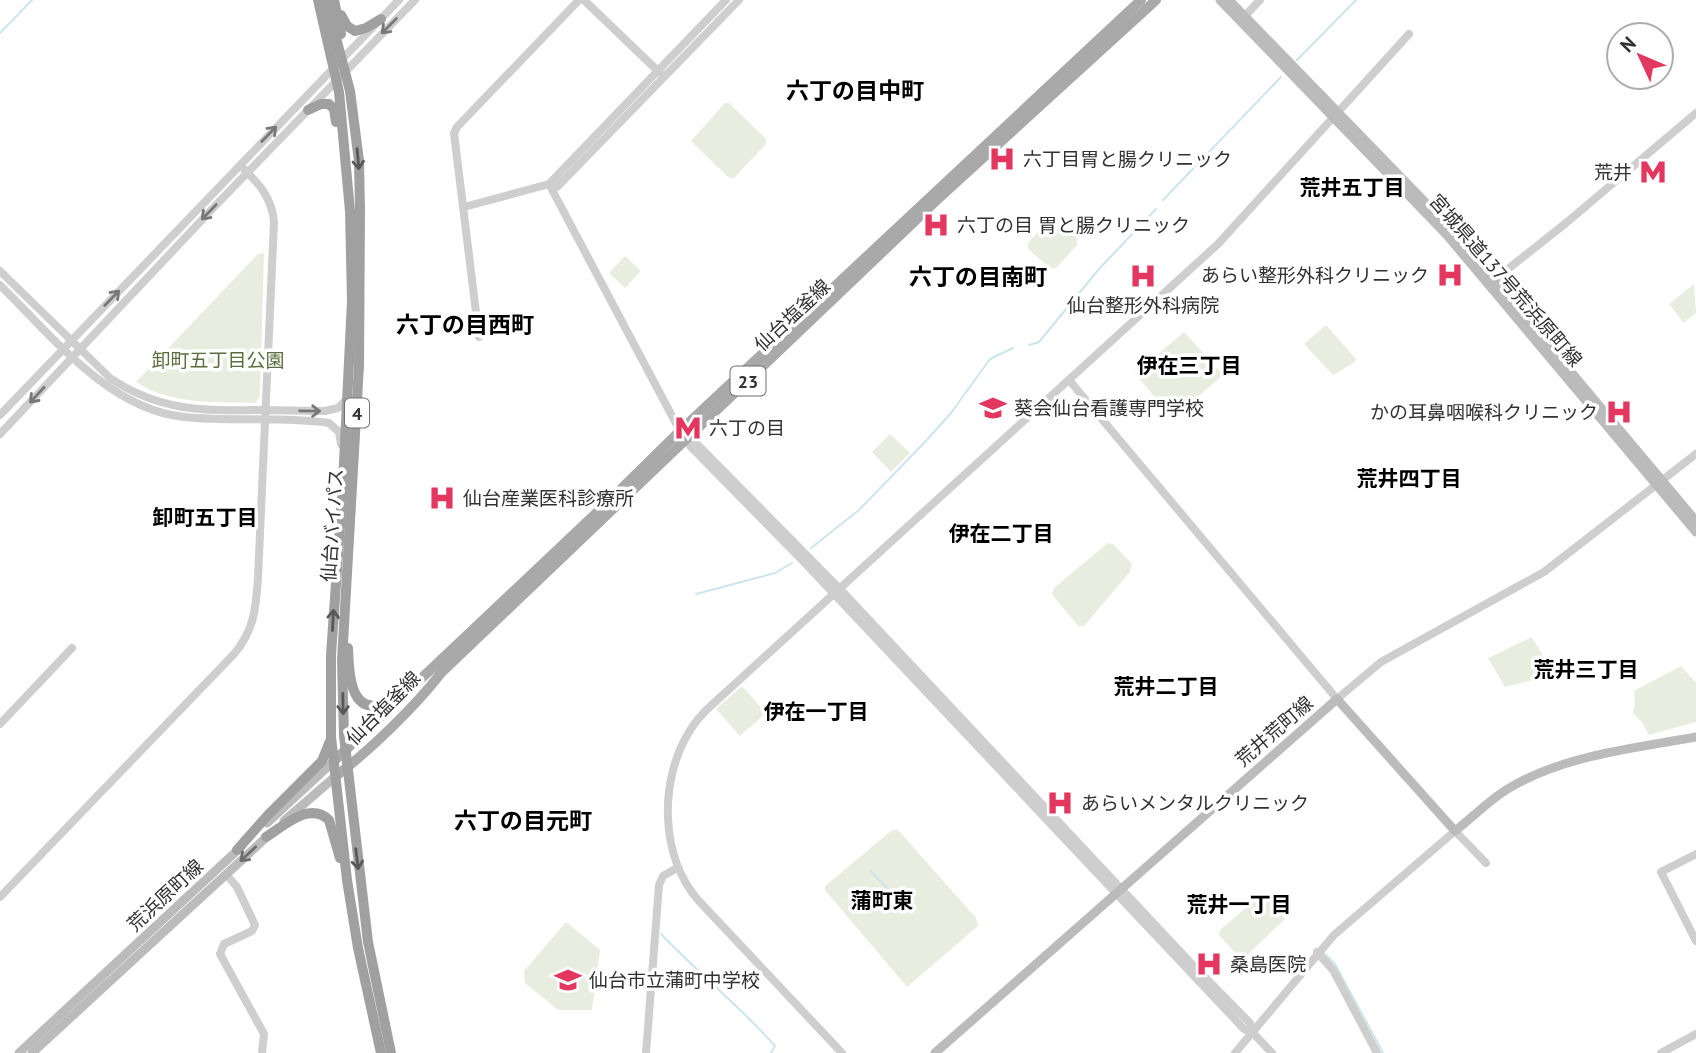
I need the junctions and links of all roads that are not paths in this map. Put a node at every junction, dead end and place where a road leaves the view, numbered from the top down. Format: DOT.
graph roads {
  1 [pos="334,0"];
  2 [pos="399,0"];
  3 [pos="415,0"];
  4 [pos="582,0"];
  5 [pos="726,0"];
  6 [pos="738,0"];
  7 [pos="1141,0"];
  8 [pos="1156,0"];
  9 [pos="1220,0"];
  10 [pos="1229,0"];
  11 [pos="1260,0"];
  12 [pos="320,2"];
  13 [pos="381,19"];
  14 [pos="1242,19"];
  15 [pos="1409,34"];
  16 [pos="340,68"];
  17 [pos="661,74"];
  18 [pos="308,110"];
  19 [pos="1696,113"];
  20 [pos="1335,116"];
  21 [pos="344,144"];
  22 [pos="240,165"];
  23 [pos="248,173"];
  24 [pos="553,186"];
  25 [pos="464,207"];
  26 [pos="0,271"];
  27 [pos="1494,280"];
  28 [pos="0,285"];
  29 [pos="479,337"];
  30 [pos="68,344"];
  31 [pos="77,353"];
  32 [pos="1069,380"];
  33 [pos="348,397"];
  34 [pos="0,415"];
  35 [pos="266,415"];
  36 [pos="0,434"];
  37 [pos="685,434"];
  38 [pos="1696,454"];
  39 [pos="1659,482"];
  40 [pos="343,483"];
  41 [pos="1696,521"];
  42 [pos="1696,532"];
  43 [pos="837,592"];
  44 [pos="345,614"];
  45 [pos="72,648"];
  46 [pos="409,689"];
  47 [pos="1337,699"];
  48 [pos="0,724"];
  49 [pos="331,737"];
  50 [pos="1696,737"];
  51 [pos="345,750"];
  52 [pos="334,761"];
  53 [pos="347,767"];
  54 [pos="336,776"];
  55 [pos="1455,831"];
  56 [pos="266,837"];
  57 [pos="237,850"];
  58 [pos="1696,854"];
  59 [pos="1486,863"];
  60 [pos="677,868"];
  61 [pos="226,874"];
  62 [pos="347,880"];
  63 [pos="1118,892"];
  64 [pos="0,897"];
  65 [pos="1696,941"];
  66 [pos="1317,952"];
  67 [pos="1253,1033"];
  68 [pos="1696,1034"];
  69 [pos="19,1053"];
  70 [pos="32,1053"];
  71 [pos="262,1053"];
  72 [pos="381,1053"];
  73 [pos="391,1053"];
  74 [pos="646,1053"];
  75 [pos="842,1053"];
  76 [pos="934,1053"];
  77 [pos="1235,1053"];
  78 [pos="1272,1053"];
  79 [pos="1377,1053"];
  80 [pos="1661,1053"];
  1 -- 13 [label="highway"];
  1 -- 16 [label="highway, 4"];
  2 -- 13 [label="street"];
  3 -- 16 [label="street, one-way"];
  4 -- 17 [label="street"];
  4 -- 25 [label="street"];
  5 -- 17 [label="street"];
  6 -- 17 [label="street"];
  7 -- 37 [label="main road, 仙台塩釜線 / 23"];
  8 -- 37 [label="main road, 仙台塩釜線 / 23"];
  9 -- 14 [label="main road, 宮城県道137号荒浜原町線"];
  10 -- 14 [label="main road, 宮城県道137号荒浜原町線"];
  11 -- 14 [label="street"];
  12 -- 16 [label="highway, 仙台バイパス / 4"];
  13 -- 16 [label="street"];
  14 -- 20 [label="main road, 宮城県道137号荒浜原町線"];
  15 -- 20 [label="street"];
  16 -- 18 [label="street"];
  16 -- 21 [label="highway, 仙台バイパス / 4"];
  22 -- 16 [label="street, one-way"];
  16 -- 44 [label="highway, 仙台バイパス / 4, one-way"];
  17 -- 24 [label="street"];
  18 -- 21 [label="highway"];
  18 -- 23 [label="street"];
  19 -- 27 [label="street"];
  20 -- 27 [label="main road, 宮城県道137号荒浜原町線"];
  20 -- 32 [label="street"];
  20 -- 39 [label="main road, 宮城県道137号荒浜原町線"];
  21 -- 33 [label="highway, 仙台バイパス / 4"];
  22 -- 23 [label="street"];
  30 -- 22 [label="street, one-way"];
  23 -- 31 [label="street, one-way"];
  23 -- 35 [label="street"];
  24 -- 25 [label="street"];
  24 -- 37 [label="street"];
  25 -- 29 [label="street"];
  26 -- 30 [label="street"];
  27 -- 39 [label="main road, 宮城県道137号荒浜原町線"];
  28 -- 30 [label="street"];
  30 -- 31 [label="street"];
  30 -- 34 [label="street"];
  31 -- 35 [label="street"];
  31 -- 36 [label="street, one-way"];
  32 -- 43 [label="street"];
  32 -- 47 [label="street"];
  35 -- 33 [label="street, one-way"];
  33 -- 40 [label="highway, 仙台バイパス / 4"];
  35 -- 40 [label="street"];
  35 -- 64 [label="street"];
  37 -- 43 [label="street"];
  37 -- 46 [label="main road, 仙台塩釜線 / 23"];
  37 -- 53 [label="main road, 仙台塩釜線 / 23"];
  38 -- 39 [label="street"];
  39 -- 41 [label="main road, 宮城県道137号荒浜原町線"];
  39 -- 42 [label="main road, 宮城県道137号荒浜原町線"];
  39 -- 47 [label="street"];
  49 -- 40 [label="highway, 仙台バイパス / 4, one-way"];
  43 -- 60 [label="street"];
  43 -- 63 [label="street"];
  44 -- 46 [label="highway"];
  44 -- 51 [label="highway, 仙台バイパス / 4, one-way"];
  45 -- 48 [label="street"];
  46 -- 51 [label="main road, 仙台塩釜線 / 23"];
  47 -- 55 [label="main road, 荒井荒町線"];
  47 -- 63 [label="main road, 荒井荒町線"];
  49 -- 52 [label="highway, 仙台バイパス / 4"];
  49 -- 57 [label="highway"];
  50 -- 55 [label="main road"];
  51 -- 52 [label="main road, 仙台塩釜線 / 23"];
  51 -- 53 [label="highway, 仙台バイパス / 4"];
  52 -- 54 [label="highway, 仙台バイパス / 4"];
  52 -- 57 [label="main road, 荒浜原町線"];
  53 -- 54 [label="main road, 仙台塩釜線 / 23"];
  53 -- 73 [label="highway, 仙台バイパス / 4, one-way"];
  54 -- 56 [label="main road, 荒浜原町線"];
  54 -- 62 [label="highway, 仙台バイパス / 4"];
  55 -- 59 [label="street"];
  55 -- 66 [label="street"];
  56 -- 61 [label="main road, 荒浜原町線, one-way"];
  56 -- 62 [label="highway"];
  57 -- 69 [label="main road, 荒浜原町線"];
  58 -- 65 [label="street"];
  60 -- 74 [label="street"];
  60 -- 75 [label="street"];
  61 -- 70 [label="main road, 荒浜原町線"];
  61 -- 71 [label="street"];
  62 -- 72 [label="highway, 仙台バイパス / 4"];
  63 -- 67 [label="street"];
  63 -- 76 [label="main road, 荒井荒町線"];
  66 -- 67 [label="street"];
  66 -- 79 [label="street"];
  67 -- 77 [label="street"];
  67 -- 78 [label="street"];
  68 -- 80 [label="street"];
}
